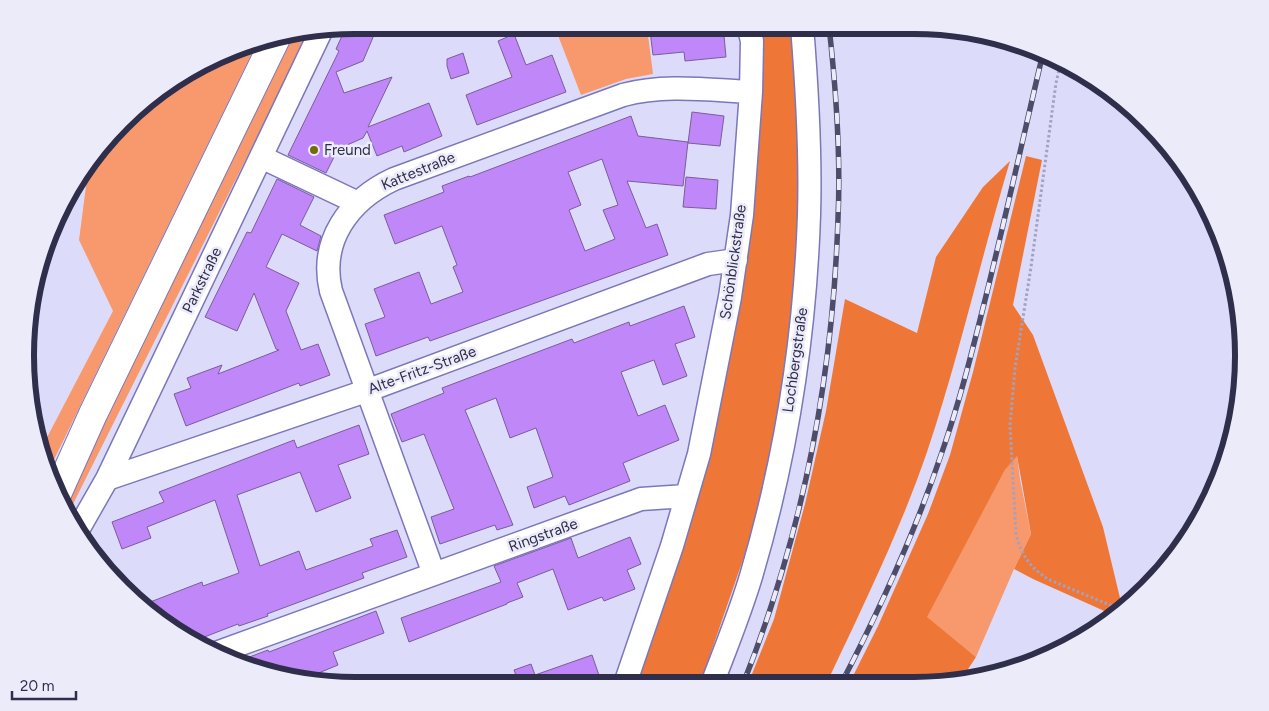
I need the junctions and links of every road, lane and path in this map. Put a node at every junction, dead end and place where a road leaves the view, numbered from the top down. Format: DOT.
graph roads {
  1 [pos="750,34"];
  2 [pos="803,34"];
  3 [pos="318,36"];
  4 [pos="273,45"];
  5 [pos="1059,69"];
  6 [pos="751,92"];
  7 [pos="261,157"];
  8 [pos="358,203"];
  9 [pos="736,260"];
  10 [pos="366,391"];
  11 [pos="107,479"];
  12 [pos="61,486"];
  13 [pos="686,496"];
  14 [pos="82,523"];
  15 [pos="434,574"];
  16 [pos="1114,607"];
  17 [pos="225,650"];
  18 [pos="627,677"];
  19 [pos="715,677"];
  1 -- 6 [label="street, Schönblickstraße"];
  2 -- 19 [label="street, Lochbergstraße"];
  3 -- 7 [label="street, Parkstraße"];
  4 -- 12 [label="main road"];
  5 -- 16 [label="path"];
  6 -- 8 [label="street, Kattestraße"];
  6 -- 9 [label="street, Schönblickstraße"];
  7 -- 8 [label="street"];
  7 -- 11 [label="street, Parkstraße"];
  8 -- 10 [label="street, Kattestraße"];
  9 -- 10 [label="street, Alte-Fritz-Straße"];
  9 -- 13 [label="street, Schönblickstraße"];
  10 -- 11 [label="street, Alte-Fritz-Straße"];
  10 -- 15 [label="street, Kattestraße"];
  11 -- 14 [label="street, Parkstraße"];
  13 -- 15 [label="street, Ringstraße"];
  13 -- 18 [label="street"];
  15 -- 17 [label="street, Ringstraße"];
}
